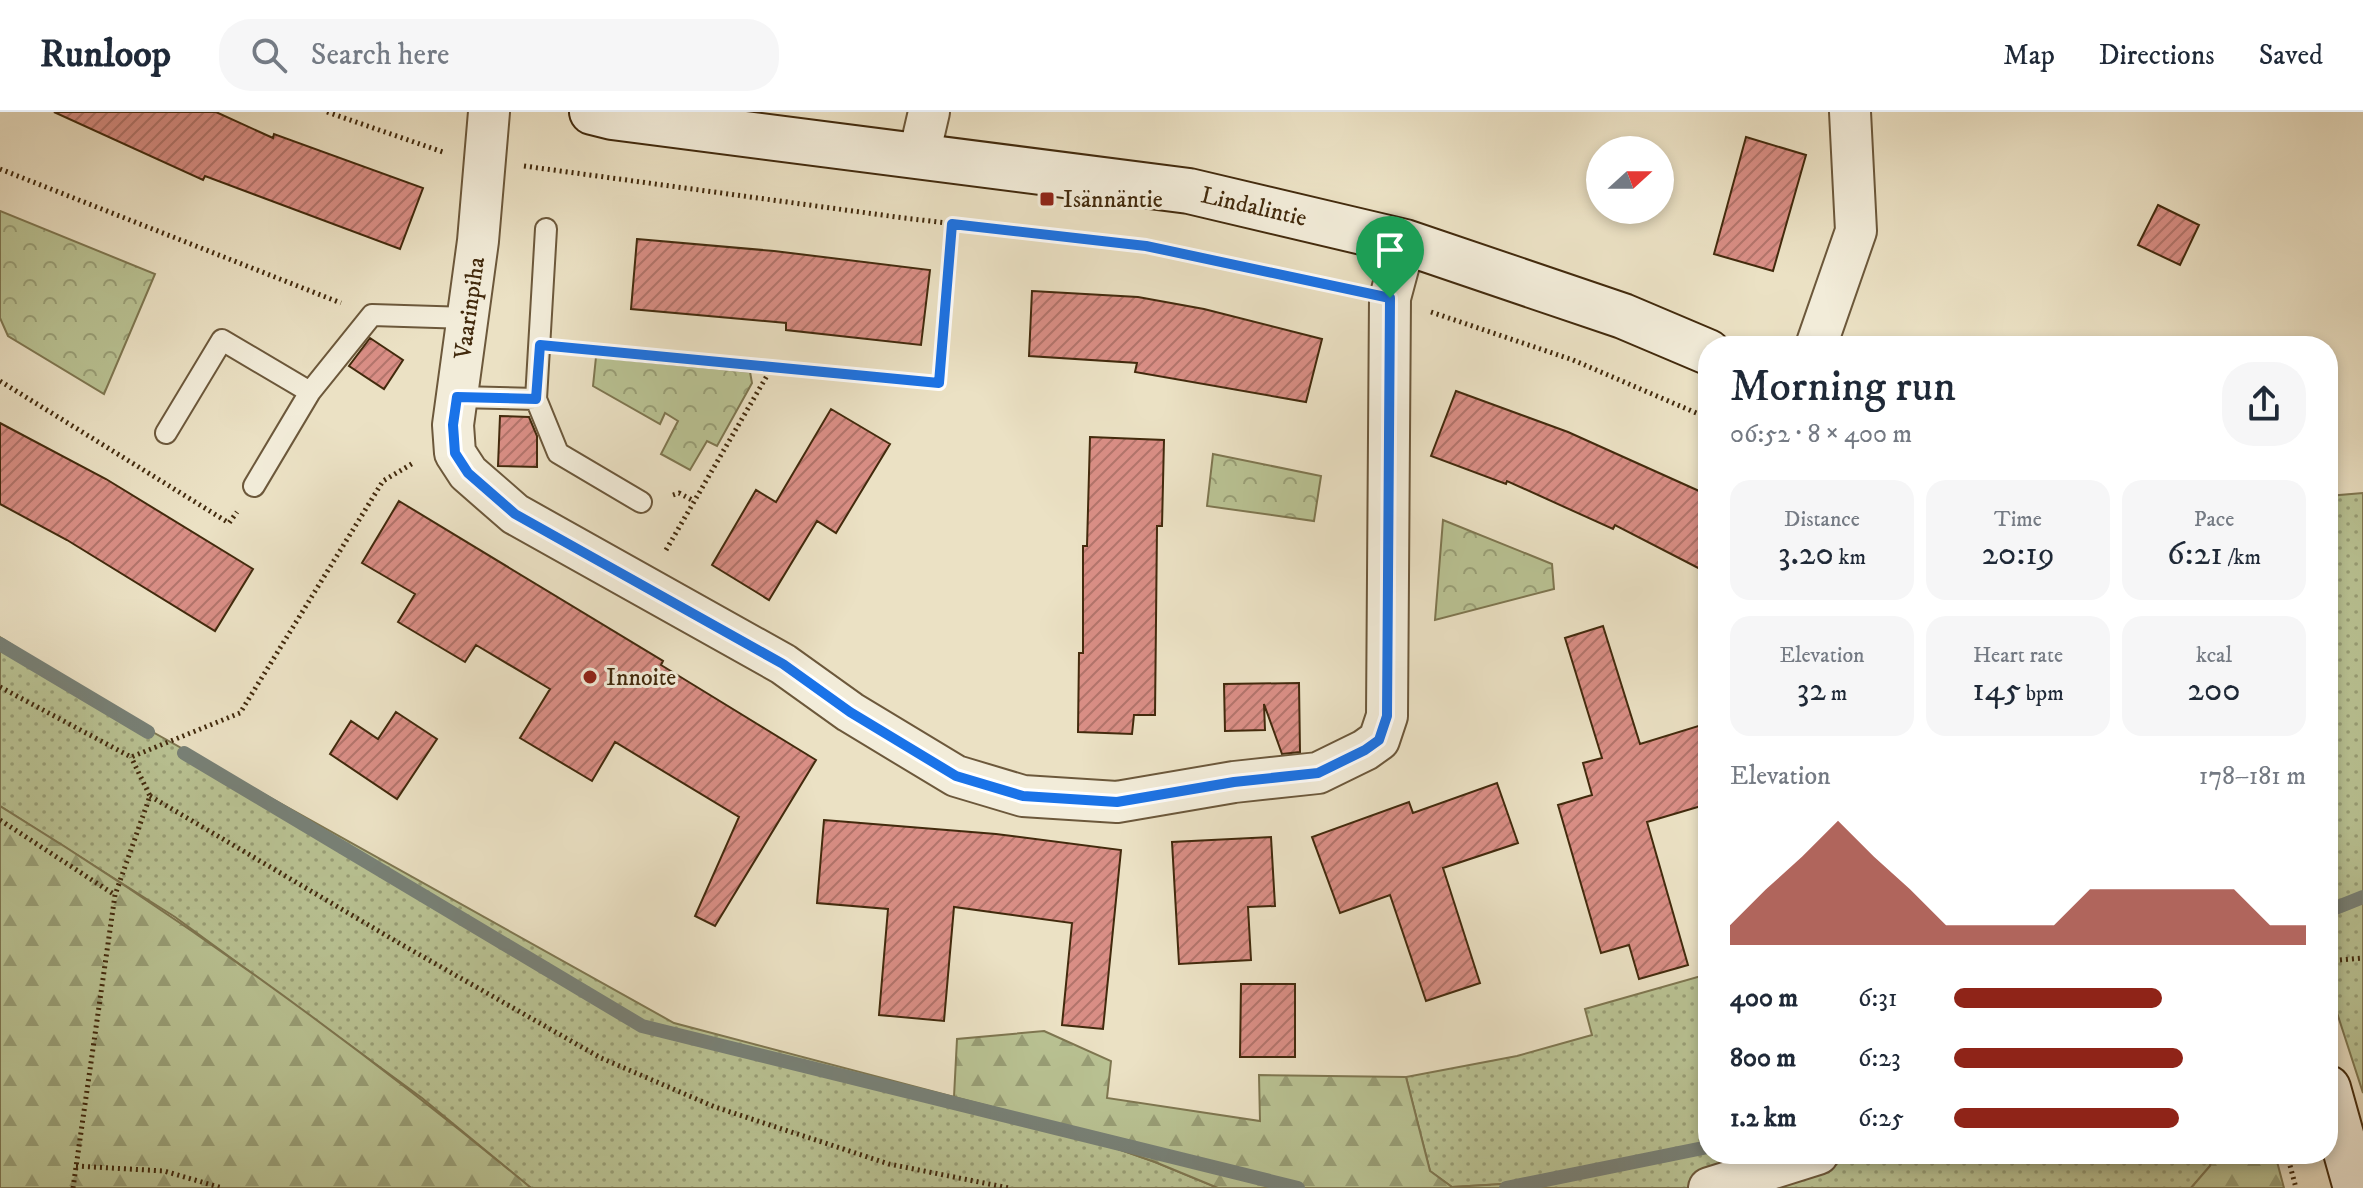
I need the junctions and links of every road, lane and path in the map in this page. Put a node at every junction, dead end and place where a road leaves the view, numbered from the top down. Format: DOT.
graph roads {
  1 [pos="327,112"];
  2 [pos="489,112"];
  3 [pos="592,112"];
  4 [pos="929,112"];
  5 [pos="1850,112"];
  6 [pos="919,155"];
  7 [pos="485,160"];
  8 [pos="0,169"];
  9 [pos="952,224"];
  10 [pos="546,229"];
  11 [pos="1405,242"];
  12 [pos="1390,298"];
  13 [pos="372,315"];
  14 [pos="468,318"];
  15 [pos="1819,336"];
  16 [pos="540,345"];
  17 [pos="1698,348"];
  18 [pos="772,367"];
  19 [pos="0,381"];
  20 [pos="310,392"];
  21 [pos="457,397"];
  22 [pos="536,399"];
  23 [pos="1698,414"];
  24 [pos="166,433"];
  25 [pos="455,453"];
  26 [pos="254,486"];
  27 [pos="641,502"];
  28 [pos="645,587"];
  29 [pos="0,687"];
  30 [pos="131,757"];
  31 [pos="150,796"];
  32 [pos="0,820"];
  33 [pos="115,895"];
  34 [pos="2363,958"];
  35 [pos="2338,960"];
  36 [pos="2338,1124"];
  37 [pos="1786,1164"];
  38 [pos="2290,1164"];
  39 [pos="76,1166"];
  40 [pos="73,1188"];
  41 [pos="222,1188"];
  42 [pos="1009,1188"];
  43 [pos="1709,1188"];
  44 [pos="2296,1188"];
  45 [pos="2356,1188"];
  1 -- 7 [label="path"];
  2 -- 7 [label="street, Vaarinpiha"];
  3 -- 6 [label="street, Lindalintie"];
  4 -- 6 [label="street"];
  5 -- 15 [label="street"];
  6 -- 11 [label="street, Lindalintie"];
  7 -- 9 [label="path"];
  7 -- 14 [label="street, Vaarinpiha"];
  8 -- 13 [label="path"];
  9 -- 12 [label="path"];
  9 -- 18 [label="path"];
  10 -- 16 [label="lane"];
  11 -- 12 [label="street"];
  11 -- 17 [label="street, Lindalintie"];
  12 -- 23 [label="path"];
  12 -- 28 [label="street"];
  13 -- 14 [label="lane"];
  13 -- 20 [label="lane"];
  14 -- 21 [label="street, Vaarinpiha"];
  16 -- 18 [label="path"];
  16 -- 22 [label="lane"];
  18 -- 28 [label="path"];
  19 -- 26 [label="path"];
  20 -- 24 [label="lane"];
  20 -- 26 [label="lane"];
  21 -- 22 [label="lane"];
  21 -- 25 [label="street, Vaarinpiha"];
  22 -- 27 [label="lane"];
  25 -- 28 [label="street"];
  25 -- 30 [label="path"];
  29 -- 30 [label="path"];
  30 -- 31 [label="path"];
  31 -- 33 [label="path"];
  31 -- 42 [label="path"];
  32 -- 33 [label="path"];
  33 -- 39 [label="path"];
  34 -- 35 [label="path"];
  36 -- 45 [label="street"];
  37 -- 43 [label="street"];
  38 -- 44 [label="path"];
  39 -- 40 [label="path"];
  39 -- 41 [label="path"];
}
